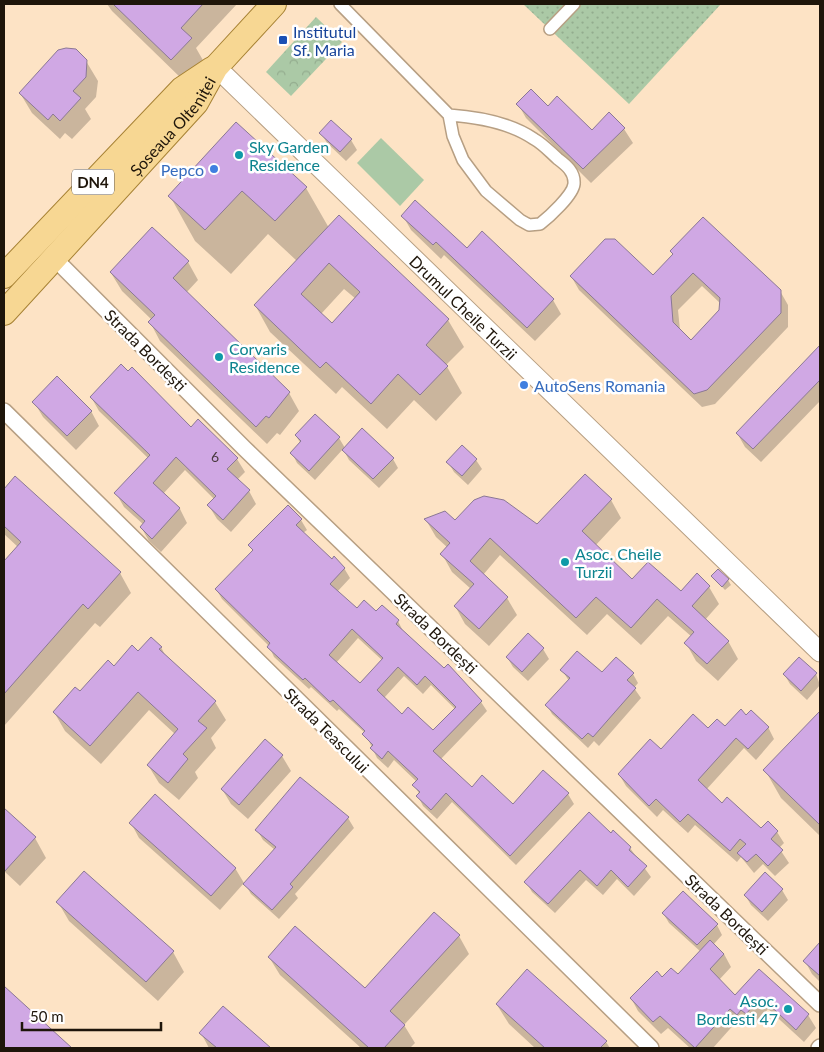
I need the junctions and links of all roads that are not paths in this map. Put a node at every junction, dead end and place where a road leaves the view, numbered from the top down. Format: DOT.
graph roads {
  1 [pos="274,4"];
  2 [pos="340,4"];
  3 [pos="574,4"];
  4 [pos="550,29"];
  5 [pos="216,67"];
  6 [pos="450,115"];
  7 [pos="54,258"];
  8 [pos="4,276"];
  9 [pos="4,313"];
  10 [pos="4,411"];
  11 [pos="820,652"];
  12 [pos="820,1004"];
  13 [pos="651,1048"];
  1 -- 5 [label="main road, Șoseaua Olteniței / DN4"];
  2 -- 6 [label="street"];
  3 -- 4 [label="street"];
  5 -- 7 [label="main road, Șoseaua Olteniței / DN4"];
  5 -- 8 [label="main road, Șoseaua Olteniței / DN4"];
  5 -- 11 [label="street, Drumul Cheile Turzii"];
  6 -- 6 [label="street"];
  7 -- 9 [label="main road, Șoseaua Olteniței / DN4"];
  7 -- 12 [label="street, Strada Bordești"];
  10 -- 13 [label="street, Strada Teascului"];
}
